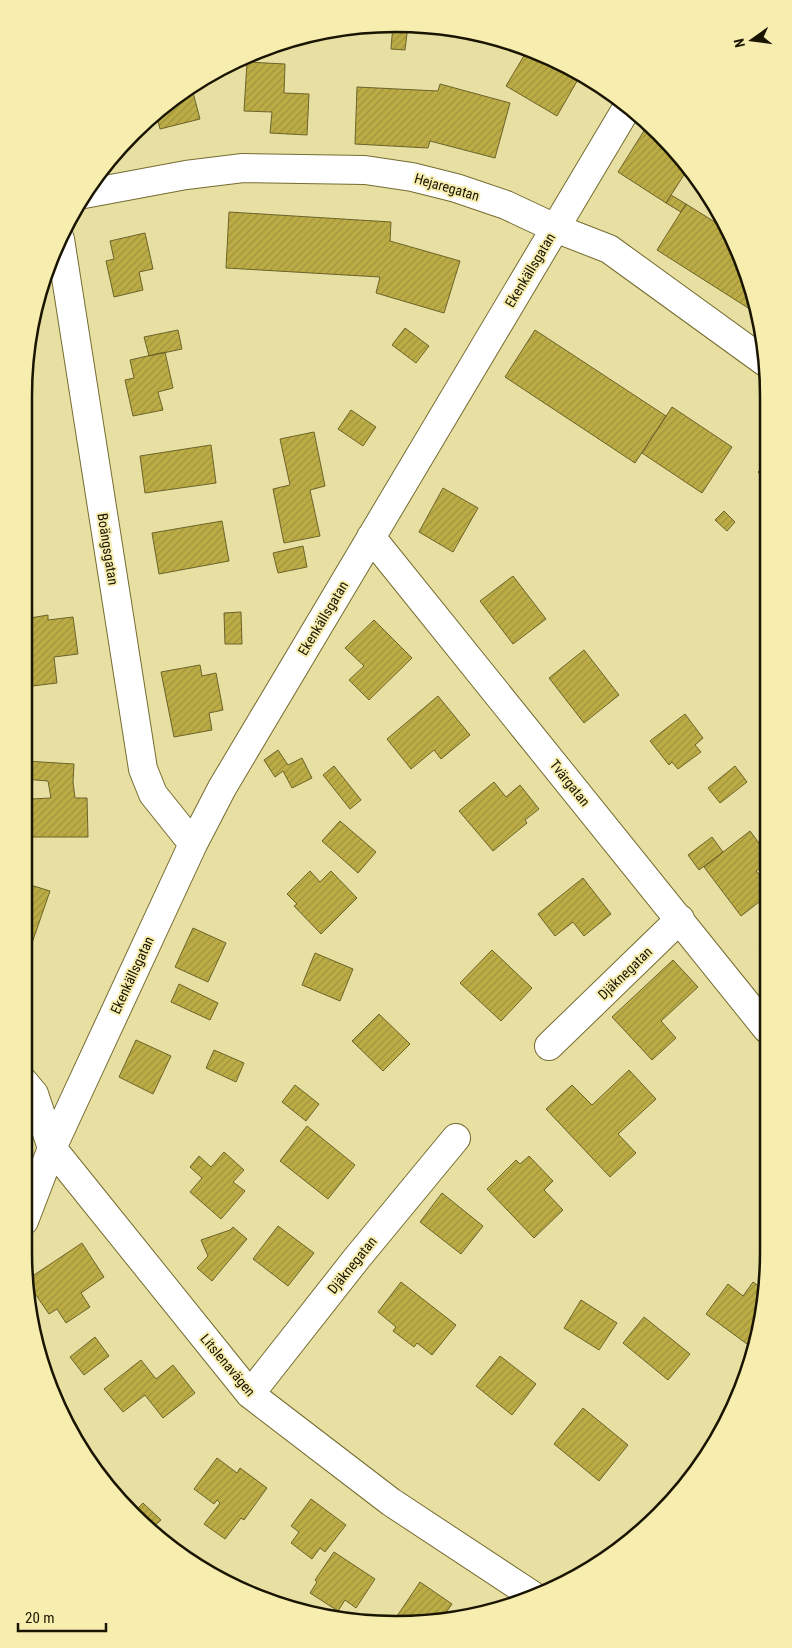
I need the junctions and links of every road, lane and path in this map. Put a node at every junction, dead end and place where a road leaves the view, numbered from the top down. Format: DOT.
graph roads {
  1 [pos="624,113"];
  2 [pos="96,192"];
  3 [pos="555,228"];
  4 [pos="62,252"];
  5 [pos="757,356"];
  6 [pos="371,537"];
  7 [pos="193,844"];
  8 [pos="680,920"];
  9 [pos="760,1020"];
  10 [pos="549,1046"];
  11 [pos="32,1092"];
  12 [pos="456,1138"];
  13 [pos="52,1148"];
  14 [pos="32,1200"];
  15 [pos="250,1394"];
  16 [pos="526,1591"];
  1 -- 3 [label="street, Ekenkällsgatan"];
  2 -- 3 [label="street, Hejaregatan"];
  3 -- 5 [label="street, Hejaregatan"];
  3 -- 6 [label="street, Ekenkällsgatan"];
  4 -- 7 [label="street, Boängsgatan"];
  6 -- 7 [label="street, Ekenkällsgatan"];
  6 -- 8 [label="street, Tvärgatan"];
  7 -- 13 [label="street, Ekenkällsgatan"];
  8 -- 9 [label="street, Tvärgatan"];
  8 -- 10 [label="street, Djäknegatan"];
  11 -- 13 [label="street, Litslenavägen"];
  12 -- 15 [label="street, Djäknegatan"];
  13 -- 14 [label="street, Ekenkällsgatan"];
  13 -- 15 [label="street, Litslenavägen"];
  15 -- 16 [label="street, Litslenavägen"];
}
